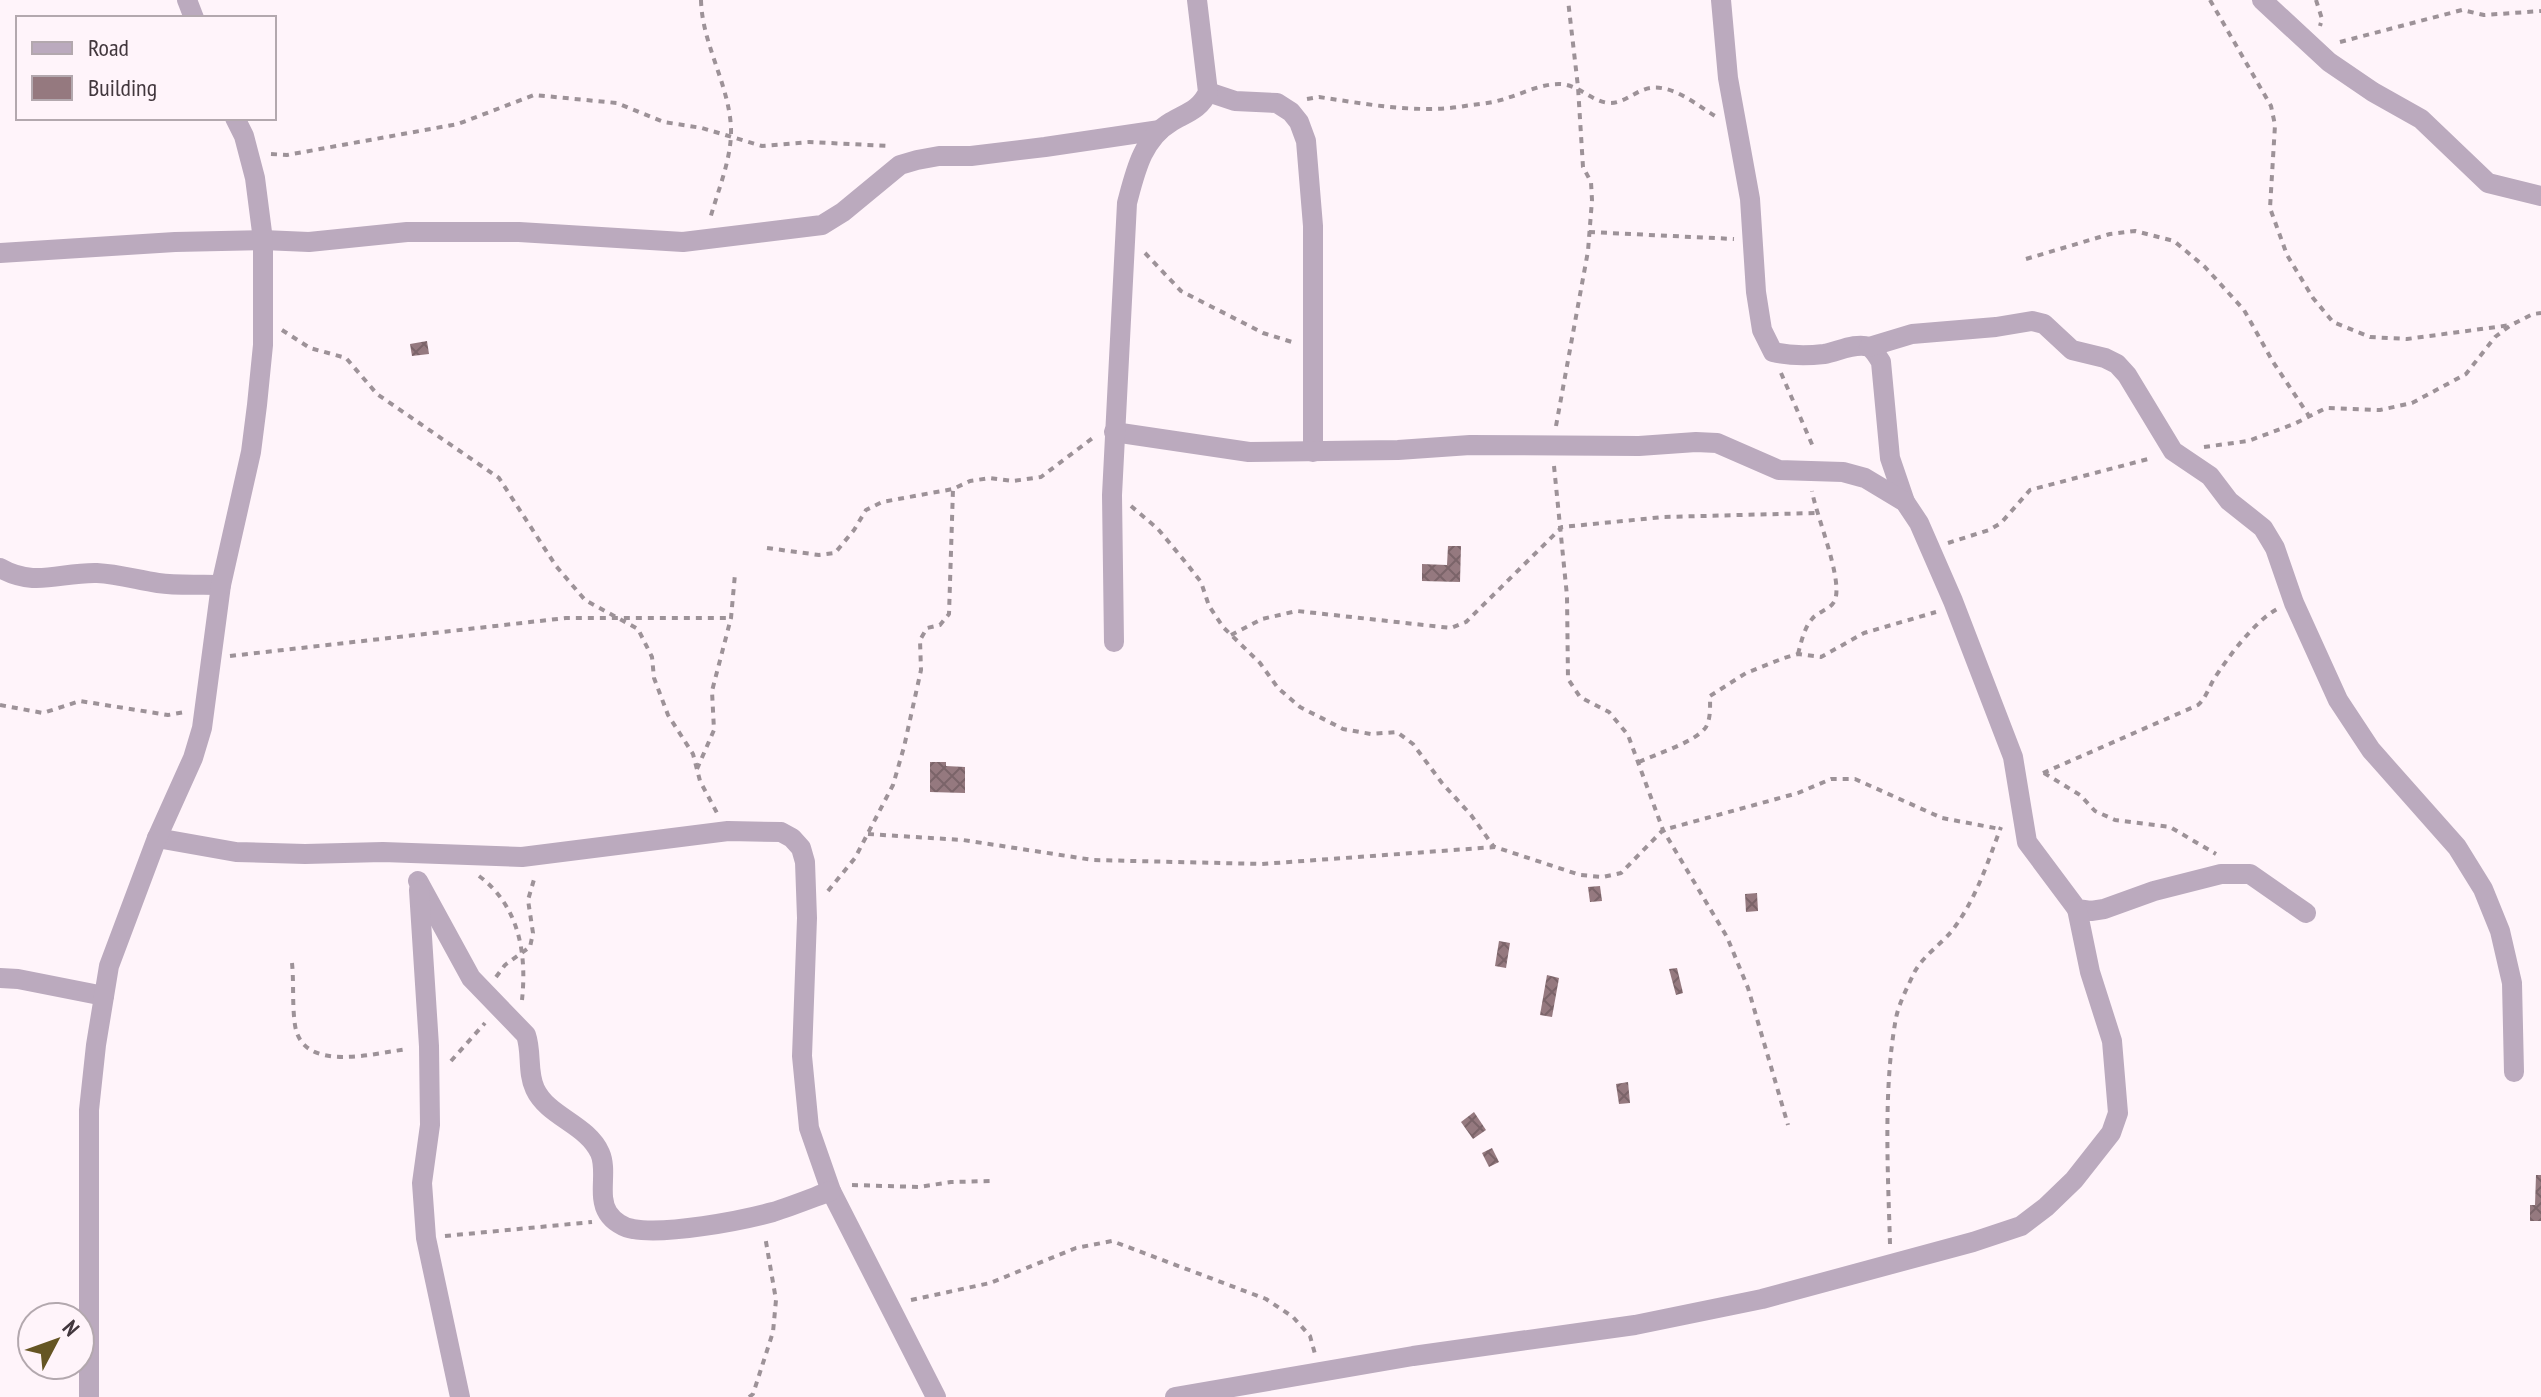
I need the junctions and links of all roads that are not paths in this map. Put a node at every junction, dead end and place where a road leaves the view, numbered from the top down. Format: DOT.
graph roads {
  1 [pos="1197,0"];
  2 [pos="1721,0"];
  3 [pos="2262,0"];
  4 [pos="1208,92"];
  5 [pos="236,120"];
  6 [pos="1160,130"];
  7 [pos="2541,196"];
  8 [pos="263,240"];
  9 [pos="0,253"];
  10 [pos="1869,347"];
  11 [pos="1114,428"];
  12 [pos="1313,452"];
  13 [pos="1905,502"];
  14 [pos="0,568"];
  15 [pos="221,585"];
  16 [pos="1114,642"];
  17 [pos="157,838"];
  18 [pos="416,854"];
  19 [pos="418,881"];
  20 [pos="2077,909"];
  21 [pos="2306,913"];
  22 [pos="0,978"];
  23 [pos="104,996"];
  24 [pos="2514,1072"];
  25 [pos="831,1191"];
  26 [pos="89,1397"];
  27 [pos="460,1397"];
  28 [pos="936,1397"];
  29 [pos="1175,1397"];
  1 -- 4 [label="street"];
  2 -- 10 [label="street"];
  3 -- 7 [label="street"];
  4 -- 6 [label="street"];
  4 -- 12 [label="street"];
  5 -- 8 [label="street"];
  6 -- 8 [label="street"];
  6 -- 11 [label="street"];
  8 -- 9 [label="street"];
  8 -- 15 [label="street"];
  10 -- 13 [label="street"];
  10 -- 24 [label="street"];
  11 -- 12 [label="street"];
  11 -- 16 [label="street"];
  12 -- 13 [label="street"];
  13 -- 20 [label="street"];
  14 -- 15 [label="street"];
  15 -- 17 [label="street"];
  17 -- 18 [label="street"];
  17 -- 23 [label="street"];
  18 -- 19 [label="street"];
  18 -- 25 [label="street"];
  19 -- 25 [label="street"];
  19 -- 27 [label="street"];
  20 -- 21 [label="street"];
  20 -- 29 [label="street"];
  22 -- 23 [label="street"];
  23 -- 26 [label="street"];
  25 -- 28 [label="street"];
}
